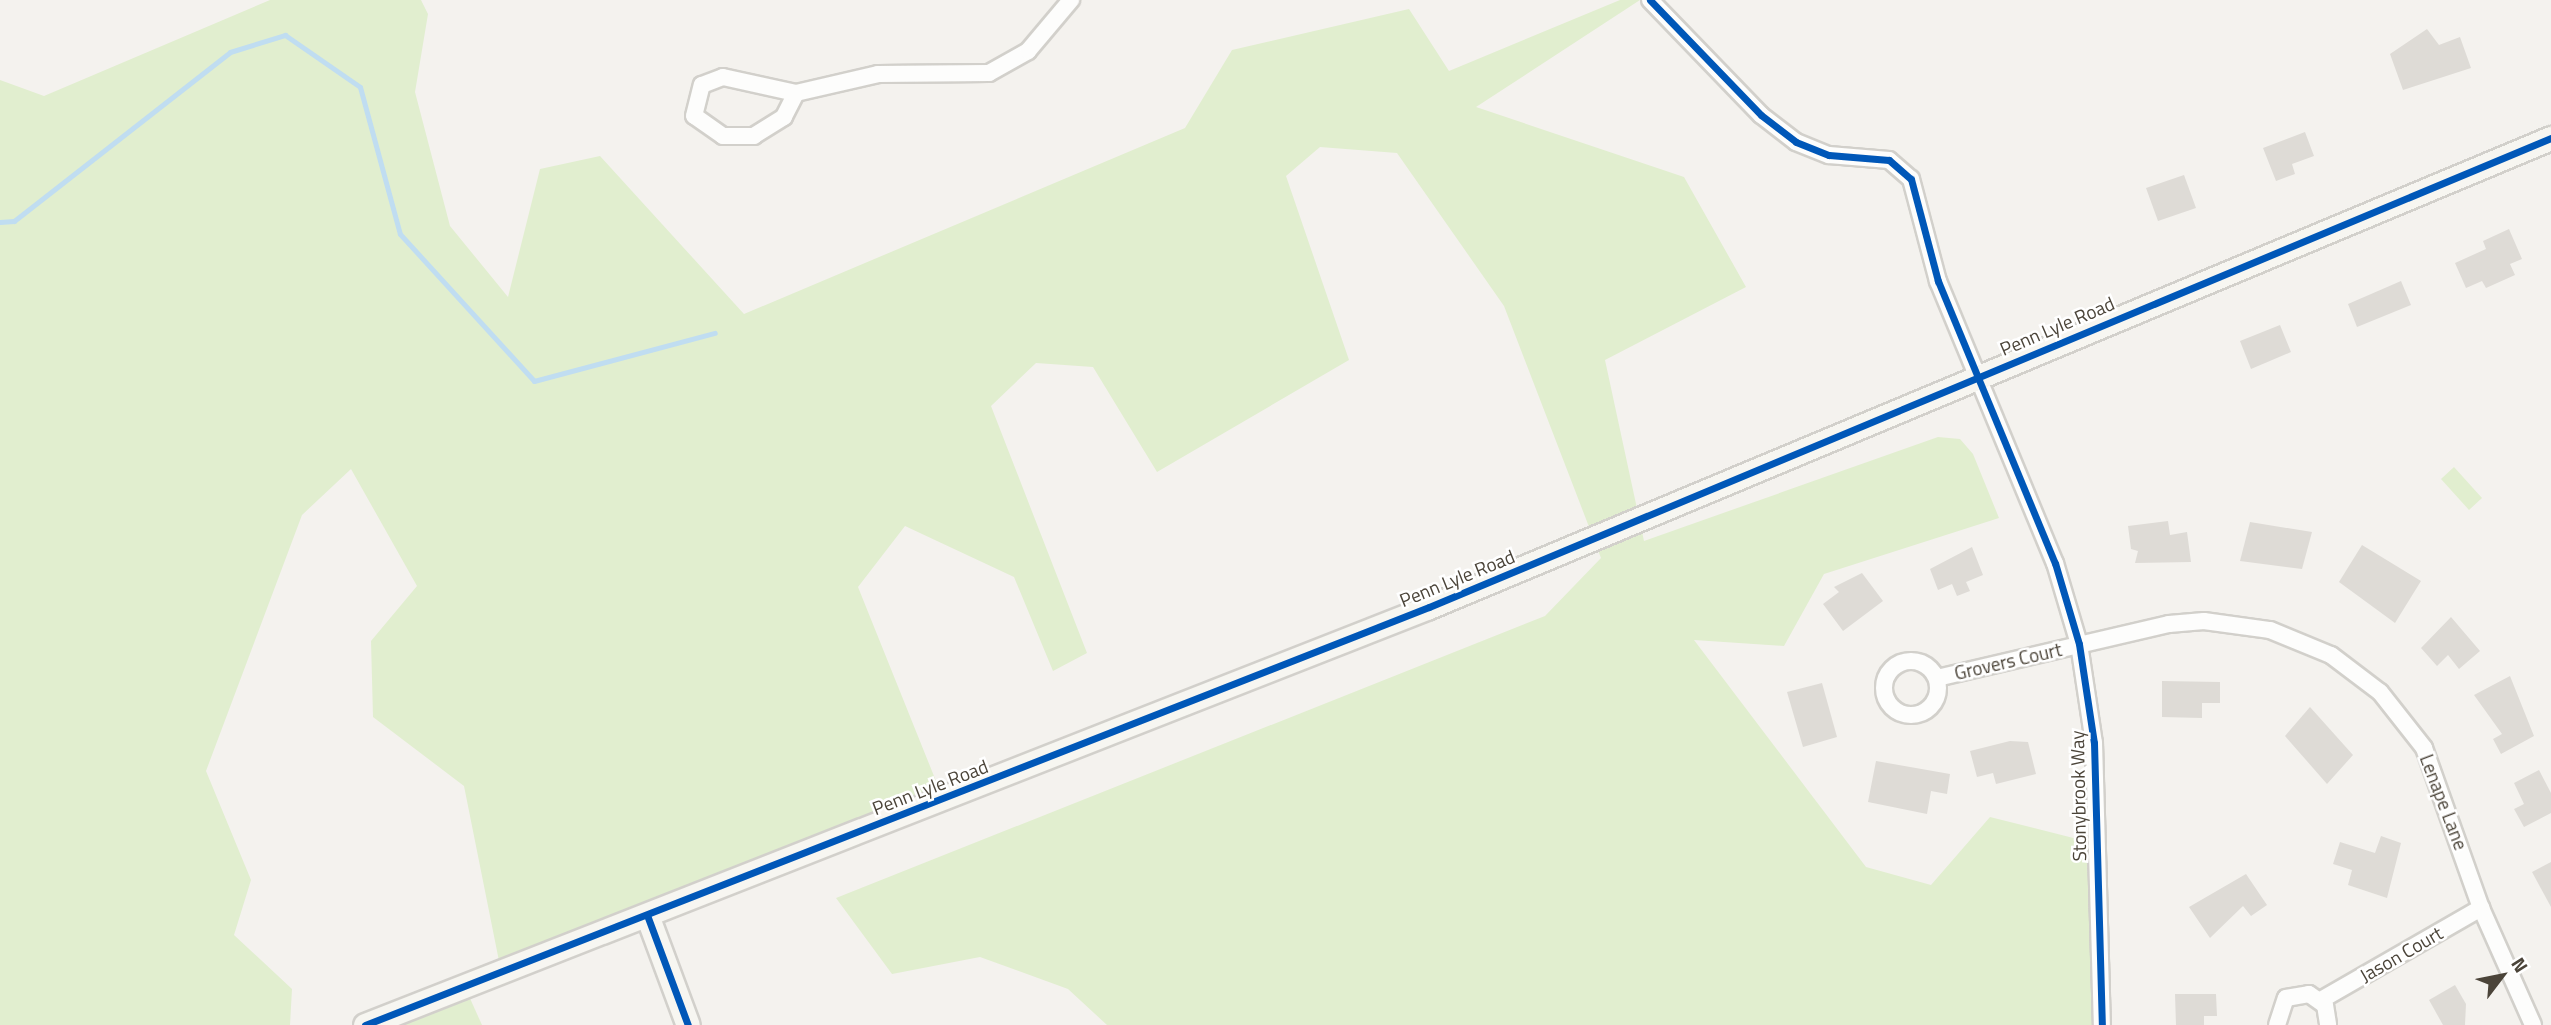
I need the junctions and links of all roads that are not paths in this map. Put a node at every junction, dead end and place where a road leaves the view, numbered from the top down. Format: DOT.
graph roads {
  1 [pos="1071,0"];
  2 [pos="1650,0"];
  3 [pos="796,93"];
  4 [pos="2551,138"];
  5 [pos="1979,375"];
  6 [pos="2079,644"];
  7 [pos="1937,678"];
  8 [pos="2481,908"];
  9 [pos="647,915"];
  10 [pos="2321,1000"];
  11 [pos="365,1025"];
  12 [pos="688,1025"];
  13 [pos="2102,1025"];
  14 [pos="2277,1025"];
  15 [pos="2328,1025"];
  16 [pos="2533,1025"];
  1 -- 3 [label="street"];
  2 -- 5 [label="street, Stonybrook Way"];
  3 -- 3 [label="street"];
  4 -- 5 [label="street, Penn Lyle Road"];
  5 -- 6 [label="street, Stonybrook Way"];
  5 -- 9 [label="street, Penn Lyle Road"];
  6 -- 7 [label="street, Grovers Court"];
  6 -- 8 [label="street, Lenape Lane"];
  6 -- 13 [label="street, Stonybrook Way"];
  8 -- 10 [label="street, Jason Court"];
  8 -- 16 [label="street, Lenape Lane"];
  9 -- 11 [label="street, Penn Lyle Road"];
  9 -- 12 [label="street"];
  10 -- 14 [label="street"];
  10 -- 15 [label="street"];
}
